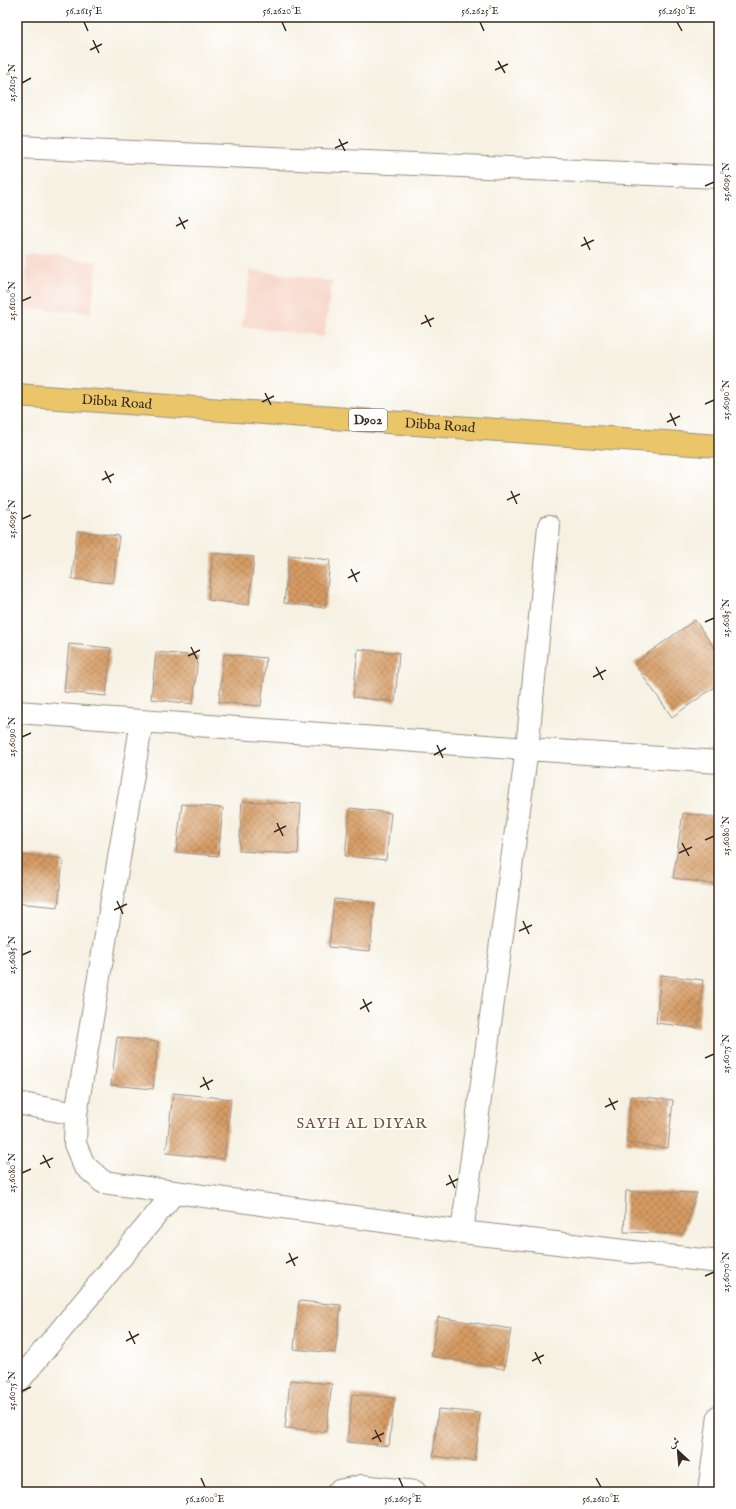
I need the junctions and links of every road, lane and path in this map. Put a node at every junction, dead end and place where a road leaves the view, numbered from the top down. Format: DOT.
graph roads {
  1 [pos="17,147"];
  2 [pos="719,177"];
  3 [pos="17,395"];
  4 [pos="719,446"];
  5 [pos="549,526"];
  6 [pos="17,712"];
  7 [pos="142,721"];
  8 [pos="527,749"];
  9 [pos="719,762"];
  10 [pos="17,1103"];
  11 [pos="76,1114"];
  12 [pos="175,1192"];
  13 [pos="462,1232"];
  14 [pos="719,1262"];
  15 [pos="17,1383"];
  16 [pos="719,1416"];
  17 [pos="338,1492"];
  18 [pos="415,1492"];
  19 [pos="709,1492"];
  1 -- 2 [label="street"];
  3 -- 4 [label="main road, Dibba Road / D902"];
  5 -- 8 [label="street"];
  6 -- 7 [label="street"];
  7 -- 8 [label="street"];
  7 -- 11 [label="street"];
  8 -- 9 [label="street"];
  8 -- 13 [label="street"];
  10 -- 11 [label="street"];
  11 -- 12 [label="street"];
  12 -- 13 [label="street"];
  12 -- 15 [label="street"];
  13 -- 14 [label="street"];
  16 -- 19 [label="street"];
  17 -- 18 [label="street"];
}
